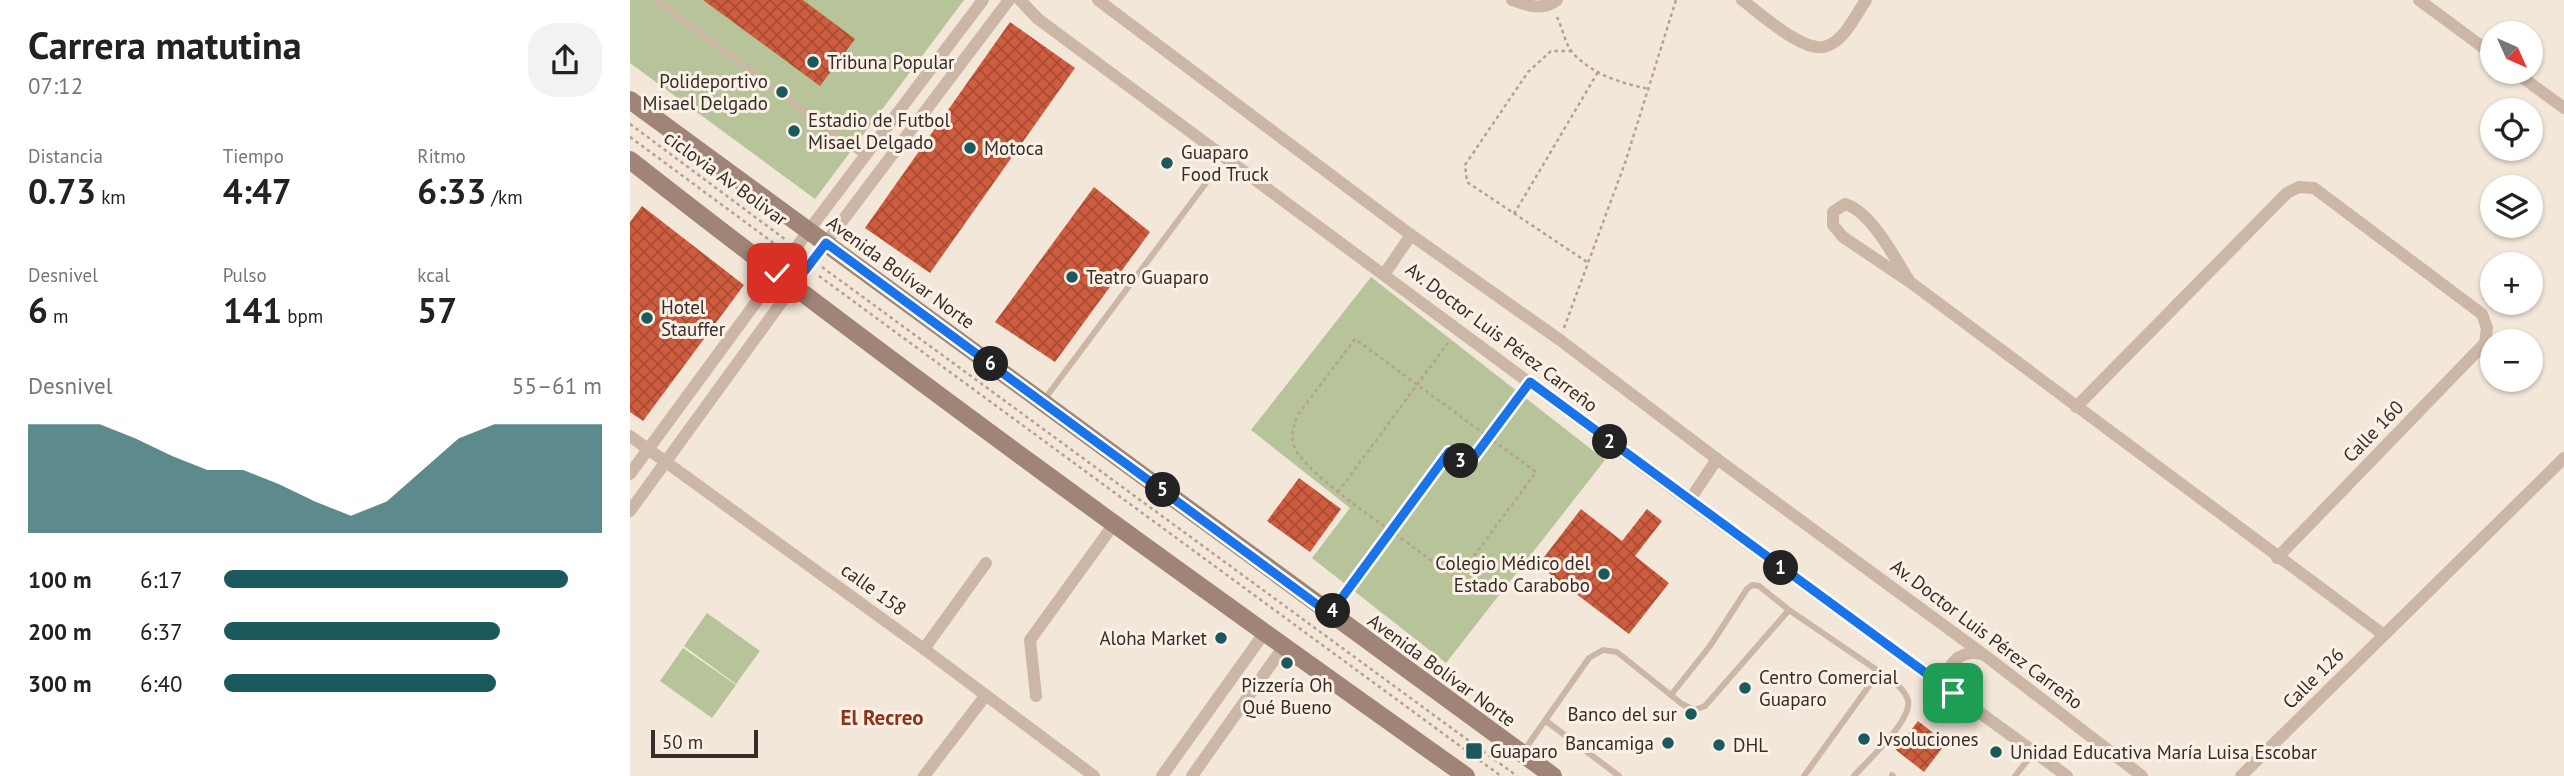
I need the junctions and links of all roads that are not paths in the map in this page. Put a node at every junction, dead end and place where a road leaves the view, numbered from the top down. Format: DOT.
graph roads {
  1 [pos="656,0"];
  2 [pos="983,0"];
  3 [pos="1009,0"];
  4 [pos="1020,0"];
  5 [pos="1098,0"];
  6 [pos="1512,0"];
  7 [pos="1742,0"];
  8 [pos="1866,0"];
  9 [pos="2419,0"];
  10 [pos="1554,2"];
  11 [pos="2480,45"];
  12 [pos="2531,84"];
  13 [pos="630,100"];
  14 [pos="2564,108"];
  15 [pos="865,156"];
  16 [pos="630,160"];
  17 [pos="1209,179"];
  18 [pos="809,230"];
  19 [pos="1411,235"];
  20 [pos="826,243"];
  21 [pos="777,273"];
  22 [pos="1385,274"];
  23 [pos="1910,282"];
  24 [pos="794,285"];
  25 [pos="1043,401"];
  26 [pos="2076,407"];
  27 [pos="630,436"];
  28 [pos="648,449"];
  29 [pos="2564,458"];
  30 [pos="1717,459"];
  31 [pos="666,463"];
  32 [pos="630,474"];
  33 [pos="1689,500"];
  34 [pos="630,511"];
  35 [pos="1114,524"];
  36 [pos="2277,558"];
  37 [pos="986,563"];
  38 [pos="1789,610"];
  39 [pos="1265,632"];
  40 [pos="2384,635"];
  41 [pos="1284,646"];
  42 [pos="924,649"];
  43 [pos="1987,657"];
  44 [pos="1879,672"];
  45 [pos="1953,693"];
  46 [pos="986,695"];
  47 [pos="1671,695"];
  48 [pos="1036,696"];
  49 [pos="1546,722"];
  50 [pos="2034,752"];
  51 [pos="1521,753"];
  52 [pos="924,776"];
  53 [pos="1094,776"];
  54 [pos="1162,776"];
  55 [pos="1192,776"];
  56 [pos="1466,776"];
  57 [pos="1553,776"];
  58 [pos="1619,776"];
  59 [pos="1804,776"];
  60 [pos="1854,776"];
  61 [pos="2015,776"];
  62 [pos="2067,776"];
  63 [pos="2142,776"];
  64 [pos="2241,776"];
  1 -- 15 [label="lane"];
  2 -- 15 [label="street"];
  3 -- 20 [label="street"];
  4 -- 22 [label="street, Av. Doctor Luis Pérez Carreño"];
  5 -- 19 [label="street, Av. Doctor Luis Pérez Carreño"];
  6 -- 10 [label="street"];
  7 -- 8 [label="street"];
  9 -- 11 [label="street"];
  12 -- 14 [label="street"];
  13 -- 18 [label="main road, Avenida Bolívar Norte"];
  15 -- 18 [label="street"];
  16 -- 21 [label="main road"];
  17 -- 25 [label="lane"];
  18 -- 20 [label="main road, Avenida Bolívar Norte"];
  18 -- 21 [label="street"];
  19 -- 22 [label="street"];
  19 -- 30 [label="street, Av. Doctor Luis Pérez Carreño"];
  20 -- 24 [label="street"];
  20 -- 25 [label="main road, Avenida Bolívar Norte"];
  21 -- 24 [label="main road"];
  21 -- 28 [label="street"];
  22 -- 33 [label="street, Av. Doctor Luis Pérez Carreño"];
  23 -- 23 [label="street"];
  23 -- 26 [label="street"];
  24 -- 31 [label="street"];
  24 -- 35 [label="main road"];
  25 -- 51 [label="main road, Avenida Bolívar Norte"];
  26 -- 36 [label="street"];
  26 -- 36 [label="street, Calle 160"];
  27 -- 28 [label="street, calle 158"];
  28 -- 31 [label="street, calle 158"];
  28 -- 32 [label="street"];
  29 -- 40 [label="street, Calle 126"];
  30 -- 33 [label="street"];
  30 -- 43 [label="street, Av. Doctor Luis Pérez Carreño"];
  31 -- 34 [label="street"];
  31 -- 42 [label="street, calle 158"];
  33 -- 45 [label="street, Av. Doctor Luis Pérez Carreño"];
  35 -- 39 [label="main road"];
  35 -- 48 [label="street"];
  36 -- 40 [label="street"];
  37 -- 42 [label="street"];
  38 -- 44 [label="lane"];
  38 -- 47 [label="lane"];
  38 -- 47 [label="lane"];
  39 -- 41 [label="main road"];
  39 -- 54 [label="street"];
  40 -- 64 [label="street, Calle 126"];
  41 -- 55 [label="street"];
  41 -- 56 [label="main road"];
  42 -- 46 [label="street, calle 158"];
  43 -- 45 [label="street"];
  43 -- 63 [label="street, Av. Doctor Luis Pérez Carreño"];
  44 -- 59 [label="lane"];
  44 -- 60 [label="lane"];
  45 -- 50 [label="street, Av. Doctor Luis Pérez Carreño"];
  46 -- 52 [label="street"];
  46 -- 53 [label="street, calle 158"];
  47 -- 49 [label="lane"];
  49 -- 51 [label="lane"];
  49 -- 58 [label="lane"];
  50 -- 61 [label="lane"];
  50 -- 62 [label="street, Av. Doctor Luis Pérez Carreño"];
  51 -- 57 [label="main road, Avenida Bolívar Norte"];
}
